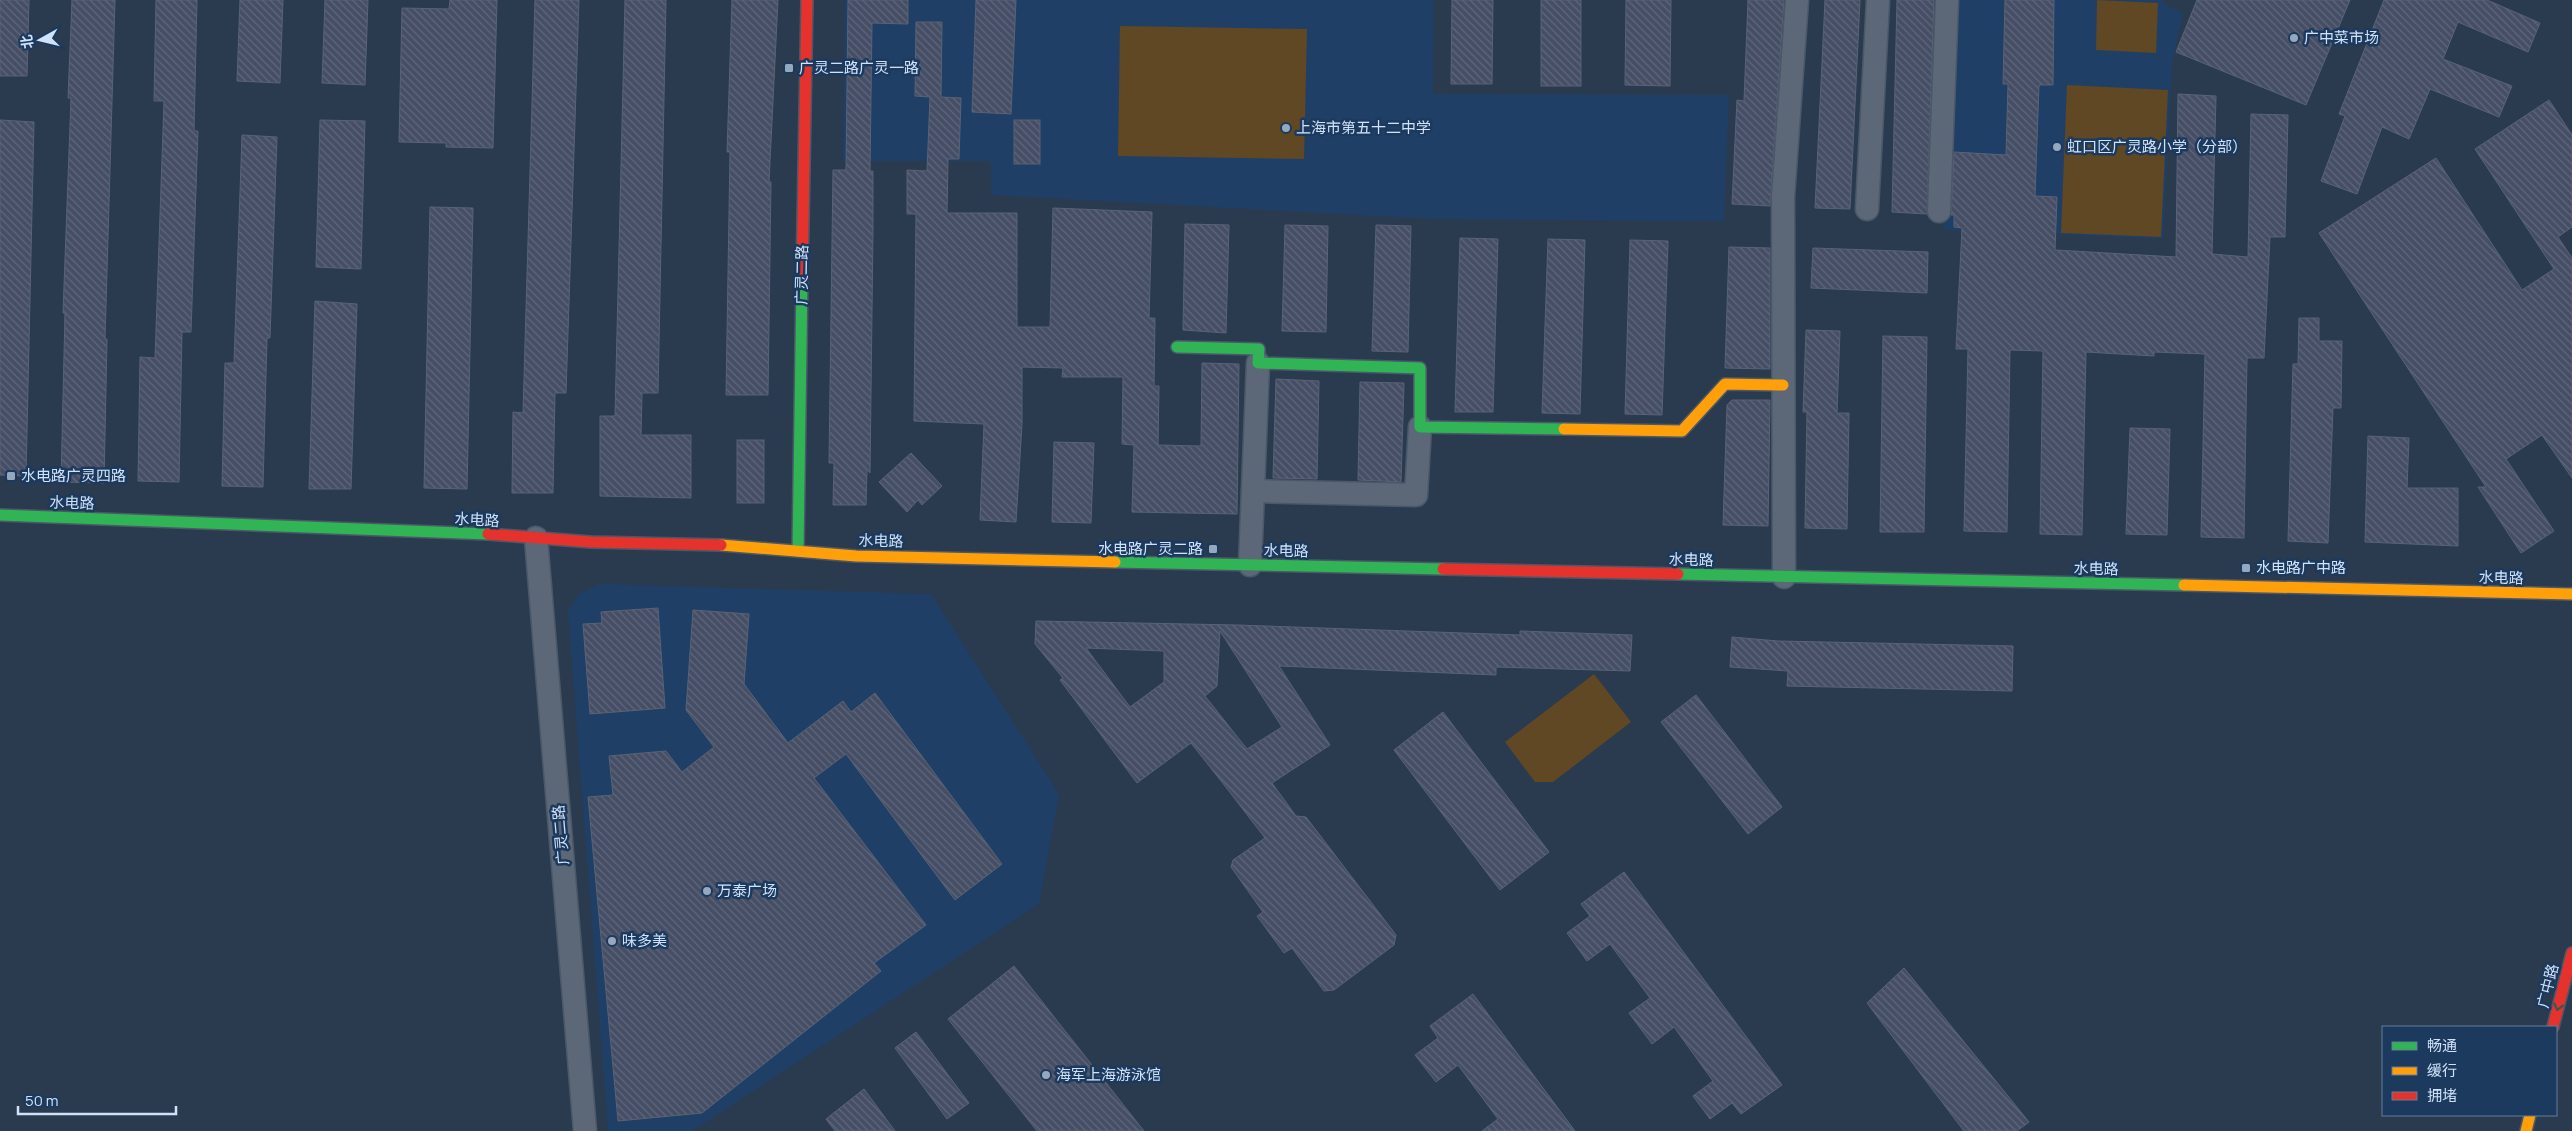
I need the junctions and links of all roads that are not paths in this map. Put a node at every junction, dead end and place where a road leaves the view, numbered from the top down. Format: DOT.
graph roads {
  1 [pos="807,0"];
  2 [pos="1797,0"];
  3 [pos="1878,0"];
  4 [pos="1947,0"];
  5 [pos="1867,208"];
  6 [pos="1939,211"];
  7 [pos="1177,347"];
  8 [pos="1258,363"];
  9 [pos="1784,385"];
  10 [pos="1420,427"];
  11 [pos="1253,491"];
  12 [pos="0,515"];
  13 [pos="536,538"];
  14 [pos="798,551"];
  15 [pos="1250,565"];
  16 [pos="1784,577"];
  17 [pos="2572,594"];
  18 [pos="2572,952"];
  19 [pos="2553,1026"];
  20 [pos="2530,1116"];
  21 [pos="584,1131"];
  22 [pos="2526,1131"];
  1 -- 14 [label="main road, 广灵二路"];
  2 -- 9 [label="street"];
  3 -- 5 [label="street"];
  4 -- 6 [label="street"];
  7 -- 8 [label="main road"];
  8 -- 10 [label="main road"];
  8 -- 11 [label="street"];
  9 -- 10 [label="main road"];
  9 -- 16 [label="street"];
  10 -- 11 [label="street"];
  11 -- 15 [label="street"];
  12 -- 13 [label="main road, 水电路"];
  13 -- 14 [label="main road, 水电路"];
  13 -- 21 [label="street, 广灵二路"];
  14 -- 15 [label="main road, 水电路"];
  15 -- 16 [label="main road, 水电路"];
  16 -- 17 [label="main road, 水电路"];
  18 -- 19 [label="main road, 广中路, one-way"];
  20 -- 22 [label="main road"];
}
